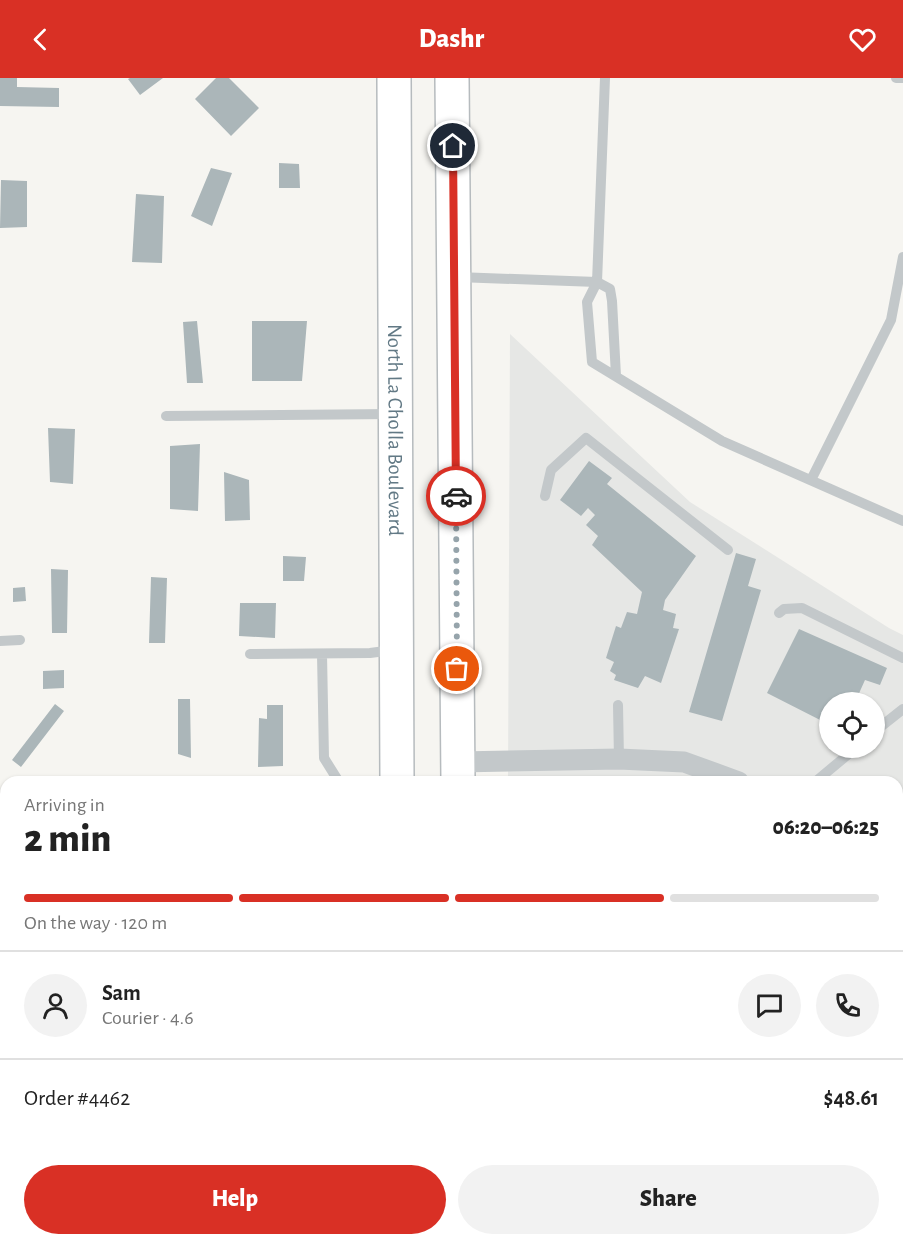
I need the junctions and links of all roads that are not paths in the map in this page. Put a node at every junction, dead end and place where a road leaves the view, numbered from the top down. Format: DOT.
graph roads {
  1 [pos="394,78"];
  2 [pos="452,78"];
  3 [pos="605,78"];
  4 [pos="896,78"];
  5 [pos="903,78"];
  6 [pos="903,257"];
  7 [pos="454,277"];
  8 [pos="597,282"];
  9 [pos="616,376"];
  10 [pos="395,414"];
  11 [pos="166,416"];
  12 [pos="811,480"];
  13 [pos="545,496"];
  14 [pos="903,520"];
  15 [pos="728,550"];
  16 [pos="779,613"];
  17 [pos="20,640"];
  18 [pos="0,641"];
  19 [pos="396,650"];
  20 [pos="250,654"];
  21 [pos="322,654"];
  22 [pos="903,658"];
  23 [pos="618,705"];
  24 [pos="903,709"];
  25 [pos="885,723"];
  26 [pos="844,758"];
  27 [pos="619,759"];
  28 [pos="458,772"];
  29 [pos="335,776"];
  30 [pos="397,776"];
  31 [pos="722,776"];
  32 [pos="822,776"];
  1 -- 10 [label="main road, North La Cholla Boulevard"];
  2 -- 7 [label="main road"];
  3 -- 8 [label="lane"];
  4 -- 5 [label="lane"];
  6 -- 12 [label="lane"];
  7 -- 8 [label="lane"];
  7 -- 28 [label="main road"];
  8 -- 9 [label="lane"];
  8 -- 9 [label="lane"];
  9 -- 12 [label="lane"];
  10 -- 11 [label="lane"];
  10 -- 19 [label="main road, North La Cholla Boulevard"];
  12 -- 14 [label="lane"];
  13 -- 15 [label="lane"];
  16 -- 22 [label="lane"];
  17 -- 18 [label="lane"];
  19 -- 21 [label="lane"];
  19 -- 30 [label="main road, North La Cholla Boulevard"];
  20 -- 21 [label="lane"];
  21 -- 29 [label="lane"];
  23 -- 27 [label="lane"];
  24 -- 25 [label="lane"];
  26 -- 32 [label="lane"];
  27 -- 28 [label="street"];
  27 -- 31 [label="street"];
}
